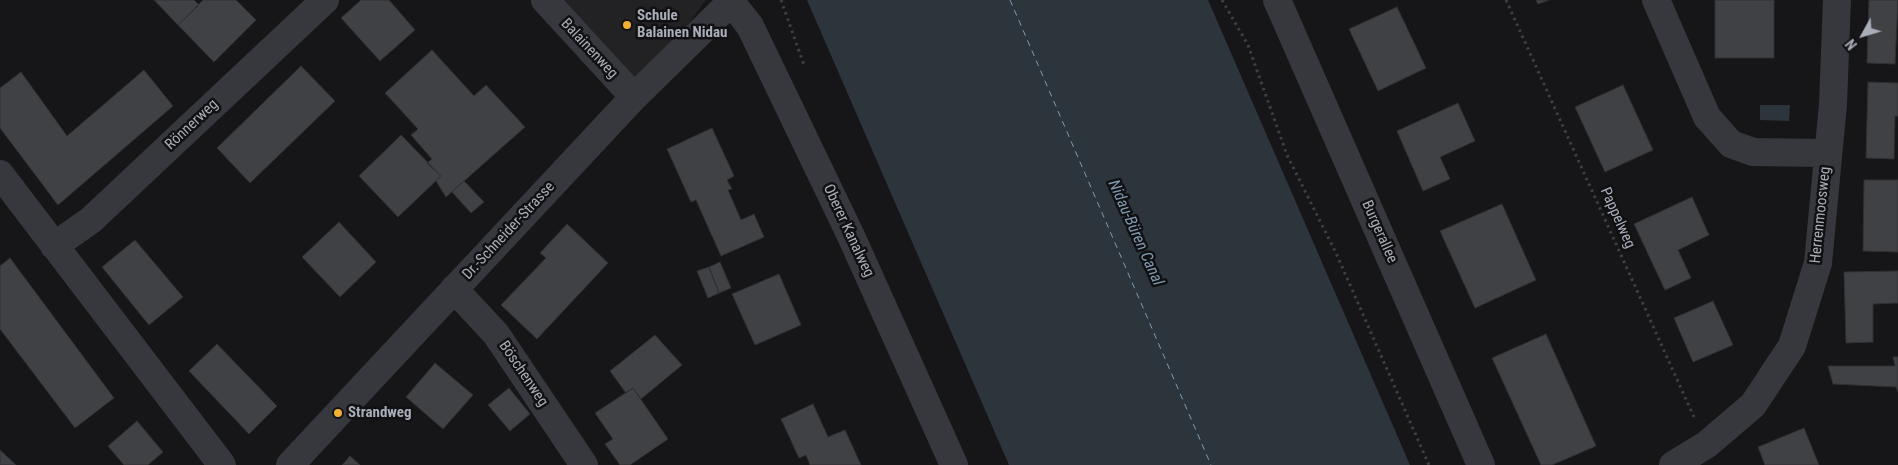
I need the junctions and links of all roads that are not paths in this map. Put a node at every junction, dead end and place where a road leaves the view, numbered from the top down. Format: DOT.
graph roads {
  1 [pos="325,0"];
  2 [pos="545,0"];
  3 [pos="1277,0"];
  4 [pos="1656,0"];
  5 [pos="1837,0"];
  6 [pos="732,1"];
  7 [pos="634,97"];
  8 [pos="1827,153"];
  9 [pos="0,174"];
  10 [pos="54,246"];
  11 [pos="454,289"];
  12 [pos="222,465"];
  13 [pos="290,465"];
  14 [pos="584,465"];
  15 [pos="954,465"];
  16 [pos="1481,465"];
  17 [pos="1674,465"];
  1 -- 10 [label="street, Rönnerweg"];
  2 -- 7 [label="street, Balainenweg"];
  3 -- 16 [label="street, Burgerallee"];
  4 -- 8 [label="street"];
  5 -- 8 [label="street, Herrenmoosweg"];
  6 -- 7 [label="street, Dr.-Schneider-Strasse"];
  6 -- 15 [label="street, Oberer Kanalweg"];
  7 -- 11 [label="street, Dr.-Schneider-Strasse"];
  8 -- 17 [label="street, Herrenmoosweg"];
  9 -- 10 [label="street"];
  10 -- 12 [label="street"];
  11 -- 13 [label="street, Dr.-Schneider-Strasse"];
  11 -- 14 [label="street, Böschenweg"];
}
